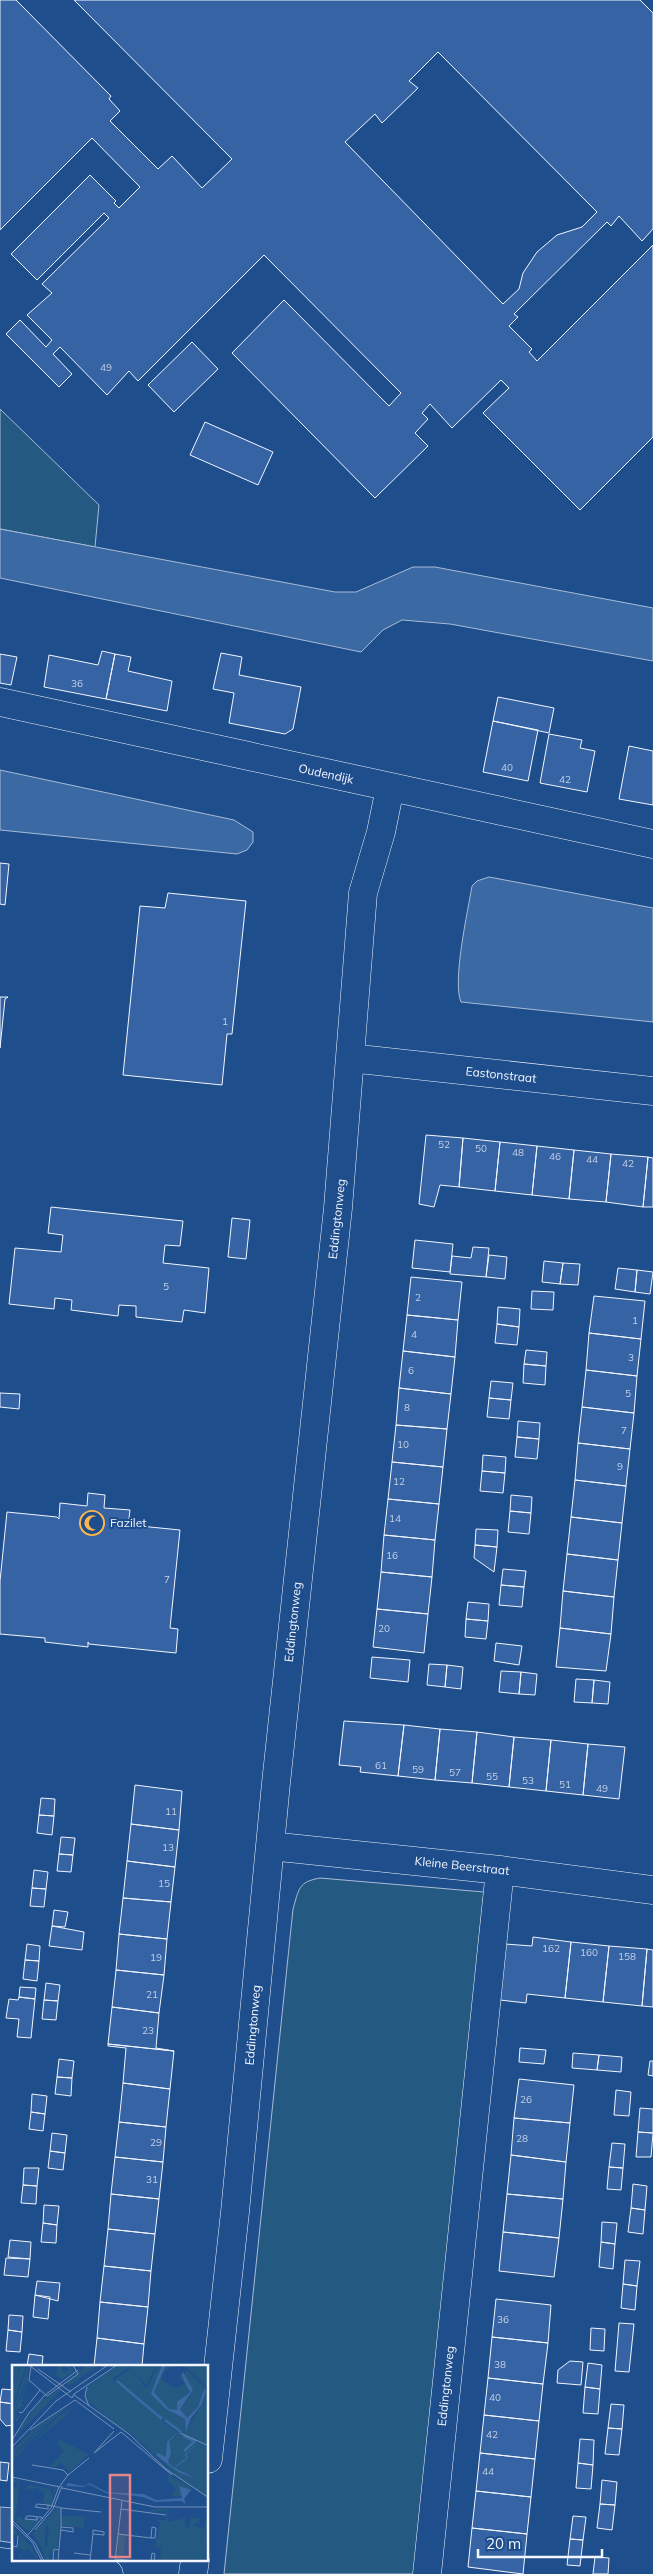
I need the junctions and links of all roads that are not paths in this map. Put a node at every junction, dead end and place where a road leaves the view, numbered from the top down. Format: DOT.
graph roads {
  1 [pos="0,702"];
  2 [pos="390,788"];
  3 [pos="653,844"];
  4 [pos="350,1058"];
  5 [pos="653,1091"];
  6 [pos="270,1846"];
  7 [pos="500,1870"];
  8 [pos="653,1890"];
  9 [pos="209,2450"];
  10 [pos="0,2562"];
  11 [pos="109,2574"];
  12 [pos="427,2574"];
  1 -- 2 [label="street, Oudendijk"];
  2 -- 3 [label="street, Oudendijk"];
  2 -- 4 [label="street, Eddingtonweg"];
  4 -- 5 [label="street, Eastonstraat"];
  4 -- 6 [label="street, Eddingtonweg"];
  6 -- 7 [label="street, Kleine Beerstraat"];
  6 -- 9 [label="street, Eddingtonweg"];
  7 -- 8 [label="street, Kleine Beerstraat"];
  7 -- 12 [label="street, Eddingtonweg"];
  10 -- 11 [label="street"];
}
